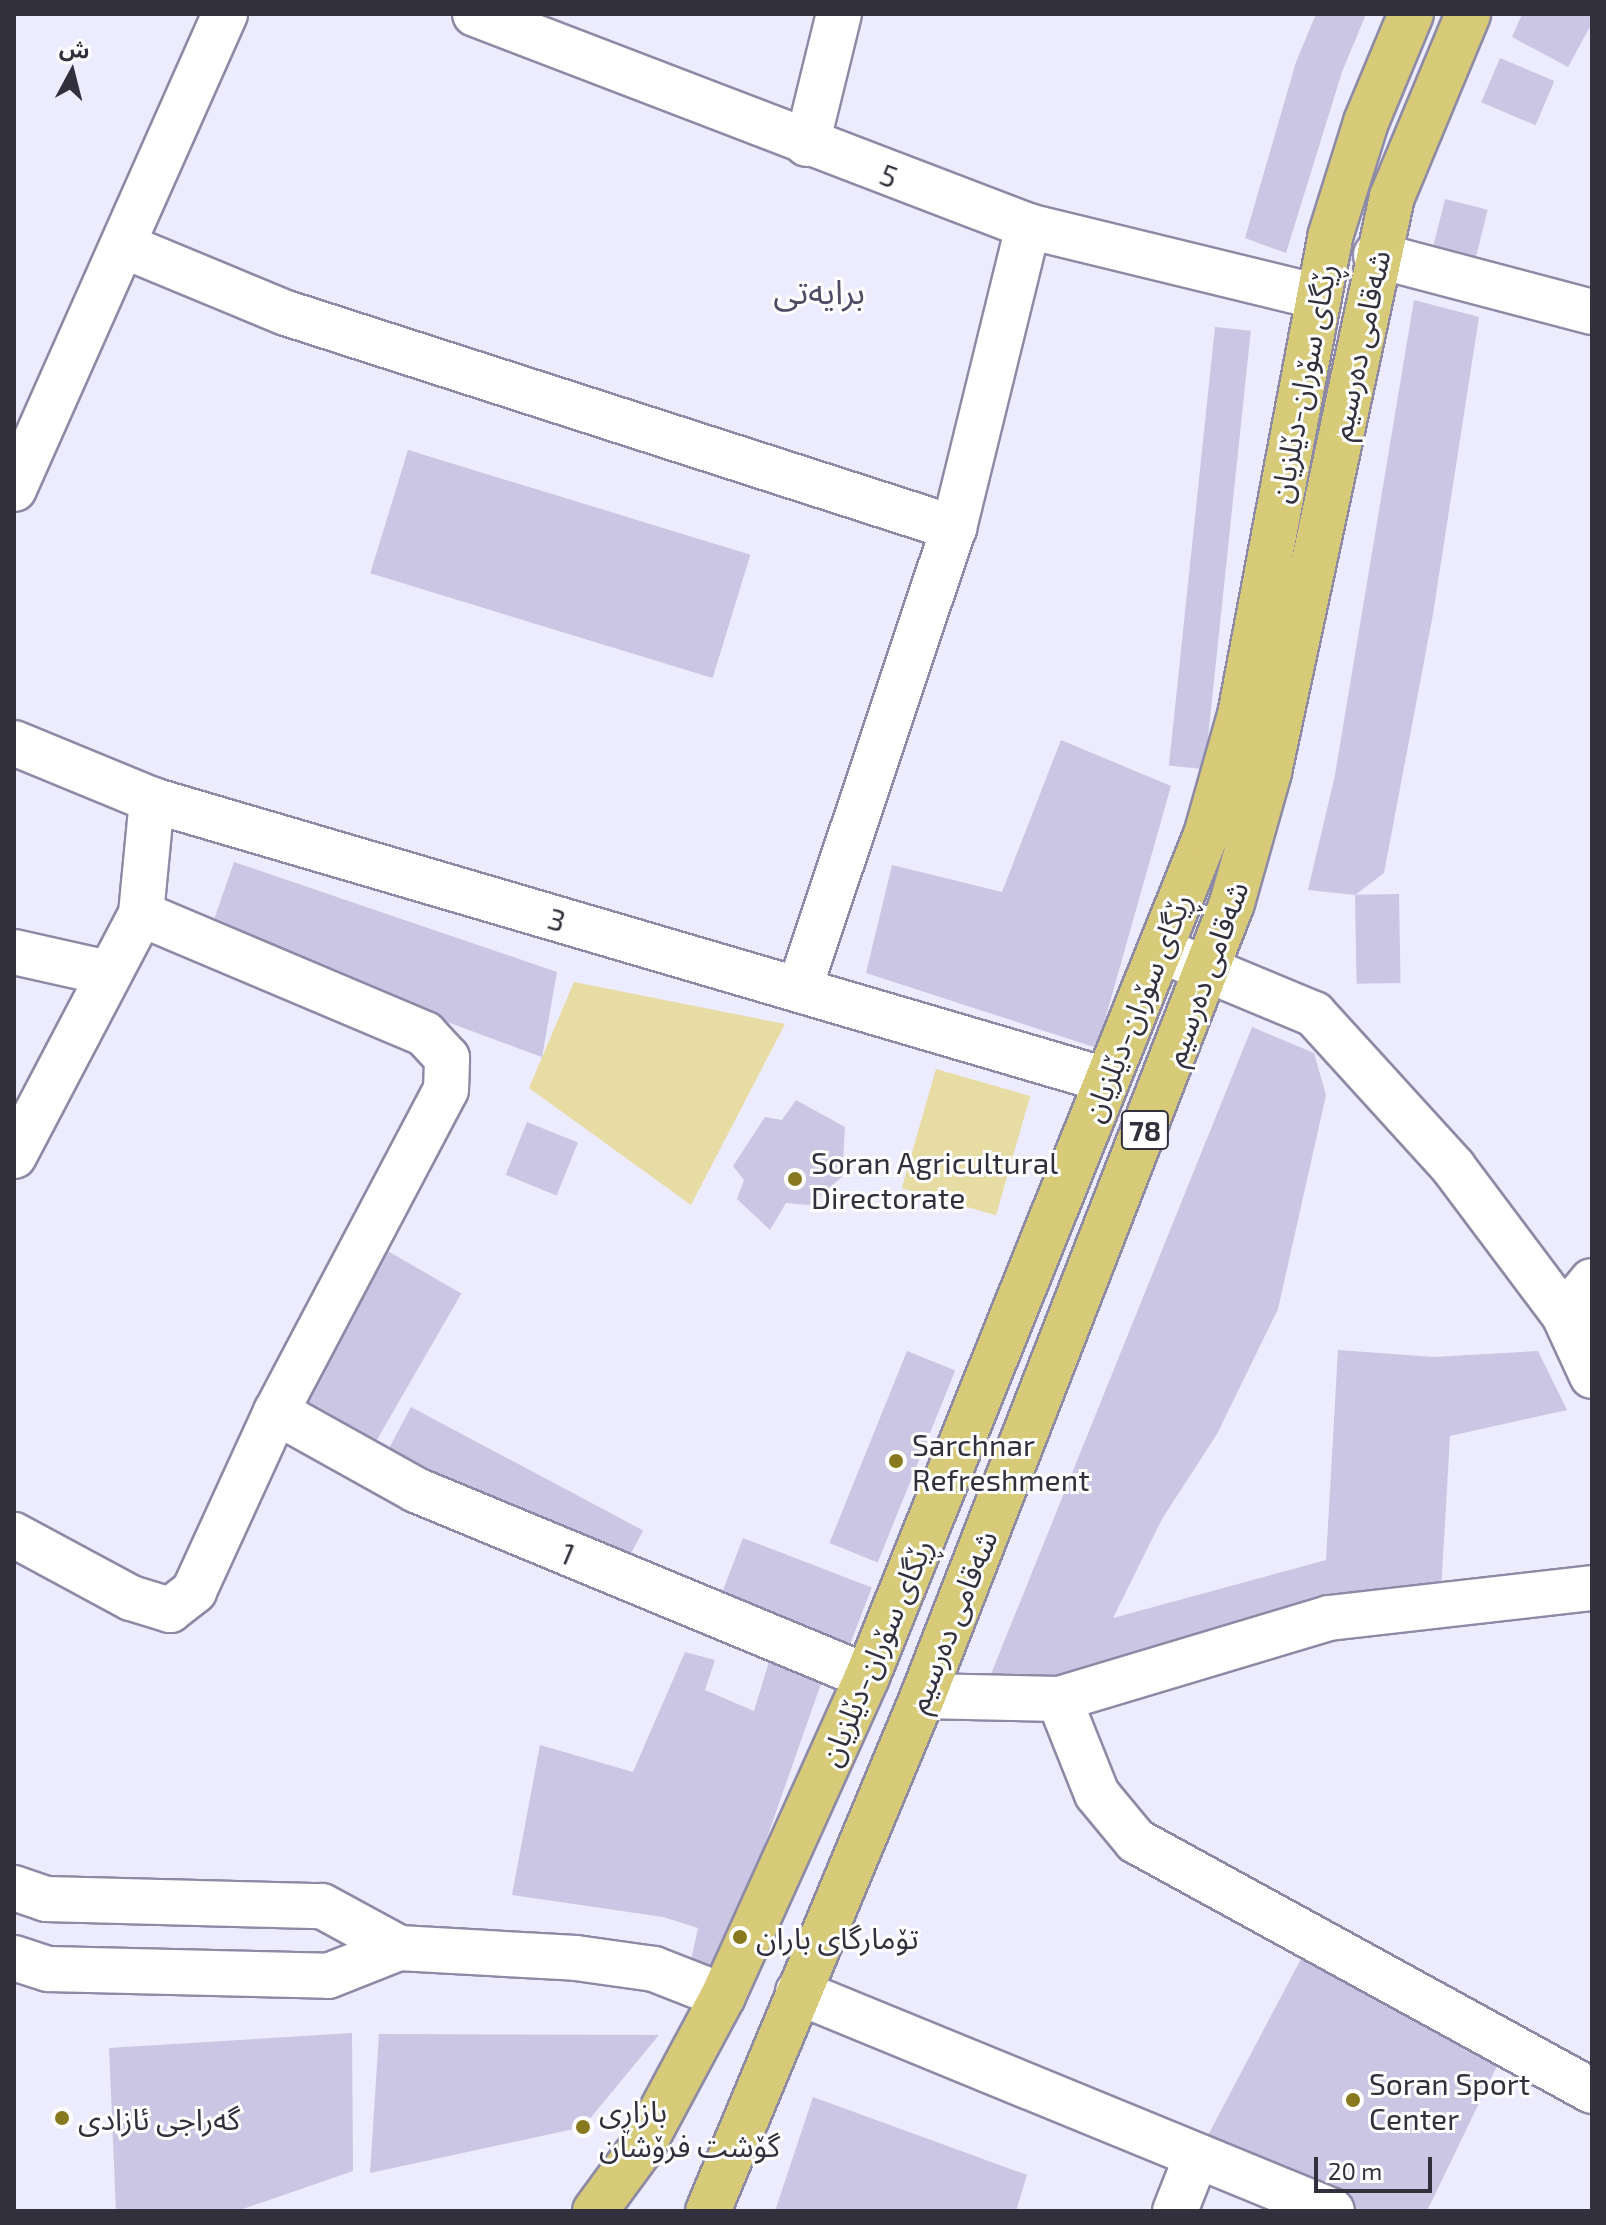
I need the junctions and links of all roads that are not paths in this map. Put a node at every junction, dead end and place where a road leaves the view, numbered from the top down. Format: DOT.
graph roads {
  1 [pos="225,14"];
  2 [pos="475,14"];
  3 [pos="839,14"];
  4 [pos="1411,14"];
  5 [pos="1468,14"];
  6 [pos="807,144"];
  7 [pos="1028,226"];
  8 [pos="124,246"];
  9 [pos="1376,255"];
  10 [pos="1316,296"];
  11 [pos="1592,312"];
  12 [pos="30,418"];
  13 [pos="14,489"];
  14 [pos="954,528"];
  15 [pos="14,743"];
  16 [pos="152,800"];
  17 [pos="141,914"];
  18 [pos="1160,950"];
  19 [pos="14,952"];
  20 [pos="1209,967"];
  21 [pos="108,973"];
  22 [pos="799,990"];
  23 [pos="1106,1080"];
  24 [pos="14,1156"];
  25 [pos="1592,1281"];
  26 [pos="1564,1315"];
  27 [pos="1592,1376"];
  28 [pos="276,1412"];
  29 [pos="14,1535"];
  30 [pos="1592,1588"];
  31 [pos="867,1677"];
  32 [pos="923,1696"];
  33 [pos="1059,1699"];
  34 [pos="14,1888"];
  35 [pos="399,1948"];
  36 [pos="14,1958"];
  37 [pos="798,1992"];
  38 [pos="723,1996"];
  39 [pos="1592,2091"];
  40 [pos="1196,2158"];
  41 [pos="595,2211"];
  42 [pos="708,2211"];
  43 [pos="1175,2211"];
  44 [pos="1332,2211"];
  1 -- 8 [label="street"];
  2 -- 6 [label="street, 5"];
  3 -- 6 [label="street"];
  4 -- 10 [label="main road, ڕێگای سۆران-دێلزیان / 78"];
  5 -- 9 [label="main road, شەقامی دەرسیم / 78"];
  6 -- 7 [label="street, 5"];
  7 -- 10 [label="street, 5"];
  7 -- 14 [label="street"];
  8 -- 12 [label="street"];
  8 -- 14 [label="street"];
  9 -- 11 [label="street"];
  9 -- 20 [label="main road, شەقامی دەرسیم / 78"];
  10 -- 18 [label="main road, ڕێگای سۆران-دێلزیان / 78"];
  12 -- 13 [label="street"];
  14 -- 22 [label="street"];
  15 -- 16 [label="street, 3"];
  16 -- 17 [label="street"];
  16 -- 22 [label="street, 3"];
  17 -- 21 [label="street"];
  17 -- 28 [label="street"];
  18 -- 20 [label="street"];
  18 -- 23 [label="main road, ڕێگای سۆران-دێلزیان / 78"];
  19 -- 21 [label="street"];
  20 -- 26 [label="street"];
  20 -- 32 [label="main road, شەقامی دەرسیم / 78"];
  21 -- 24 [label="street"];
  22 -- 23 [label="street, 3"];
  23 -- 31 [label="main road, ڕێگای سۆران-دێلزیان / 78"];
  25 -- 26 [label="street"];
  26 -- 27 [label="street"];
  28 -- 29 [label="street"];
  28 -- 31 [label="street, 1"];
  30 -- 33 [label="street"];
  31 -- 38 [label="main road, ڕێگای سۆران-دێلزیان / 78"];
  32 -- 33 [label="street"];
  32 -- 37 [label="main road, شەقامی دەرسیم / 78"];
  33 -- 39 [label="street"];
  34 -- 35 [label="street"];
  35 -- 36 [label="street"];
  35 -- 38 [label="street"];
  37 -- 40 [label="street"];
  37 -- 42 [label="main road, شەقامی دەرسیم / 78"];
  38 -- 41 [label="main road, ڕێگای سۆران-دێلزیان / 78"];
  40 -- 43 [label="street"];
  40 -- 44 [label="street"];
}
